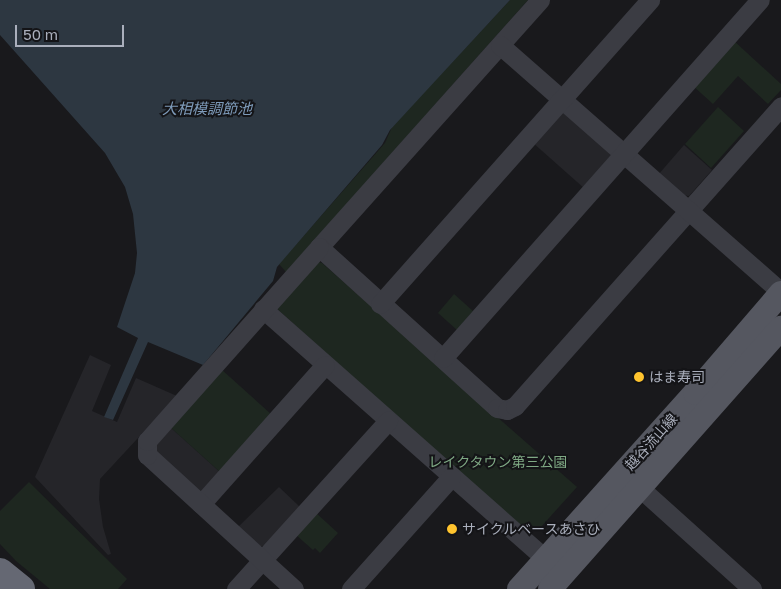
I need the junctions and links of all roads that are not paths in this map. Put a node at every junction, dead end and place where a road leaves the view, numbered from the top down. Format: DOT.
graph roads {
  1 [pos="540,0"];
  2 [pos="650,0"];
  3 [pos="760,0"];
  4 [pos="500,45"];
  5 [pos="563,98"];
  6 [pos="781,106"];
  7 [pos="625,153"];
  8 [pos="689,210"];
  9 [pos="319,247"];
  10 [pos="781,292"];
  11 [pos="380,304"];
  12 [pos="263,310"];
  13 [pos="781,328"];
  14 [pos="443,358"];
  15 [pos="325,365"];
  16 [pos="388,421"];
  17 [pos="451,477"];
  18 [pos="640,488"];
  19 [pos="201,504"];
  20 [pos="546,559"];
  21 [pos="261,560"];
  22 [pos="0,572"];
  23 [pos="21,589"];
  24 [pos="236,589"];
  25 [pos="294,589"];
  26 [pos="351,589"];
  27 [pos="519,589"];
  28 [pos="550,589"];
  29 [pos="752,589"];
  1 -- 4 [label="street"];
  2 -- 5 [label="street"];
  3 -- 7 [label="street"];
  4 -- 5 [label="street"];
  4 -- 9 [label="street"];
  5 -- 7 [label="street"];
  5 -- 11 [label="street"];
  6 -- 8 [label="street"];
  7 -- 8 [label="street"];
  7 -- 14 [label="street"];
  8 -- 10 [label="street"];
  8 -- 14 [label="street"];
  9 -- 11 [label="street"];
  9 -- 12 [label="street"];
  10 -- 20 [label="main road, 越谷流山線"];
  11 -- 14 [label="street"];
  12 -- 15 [label="street"];
  12 -- 19 [label="street"];
  13 -- 18 [label="main road, 越谷流山線"];
  15 -- 16 [label="street"];
  15 -- 19 [label="street"];
  16 -- 17 [label="street"];
  16 -- 21 [label="street"];
  17 -- 20 [label="street"];
  17 -- 26 [label="street"];
  18 -- 28 [label="main road, 越谷流山線"];
  18 -- 29 [label="street"];
  19 -- 21 [label="street"];
  20 -- 27 [label="main road, 越谷流山線"];
  21 -- 24 [label="street"];
  21 -- 25 [label="street"];
  22 -- 23 [label="highway"];
}
